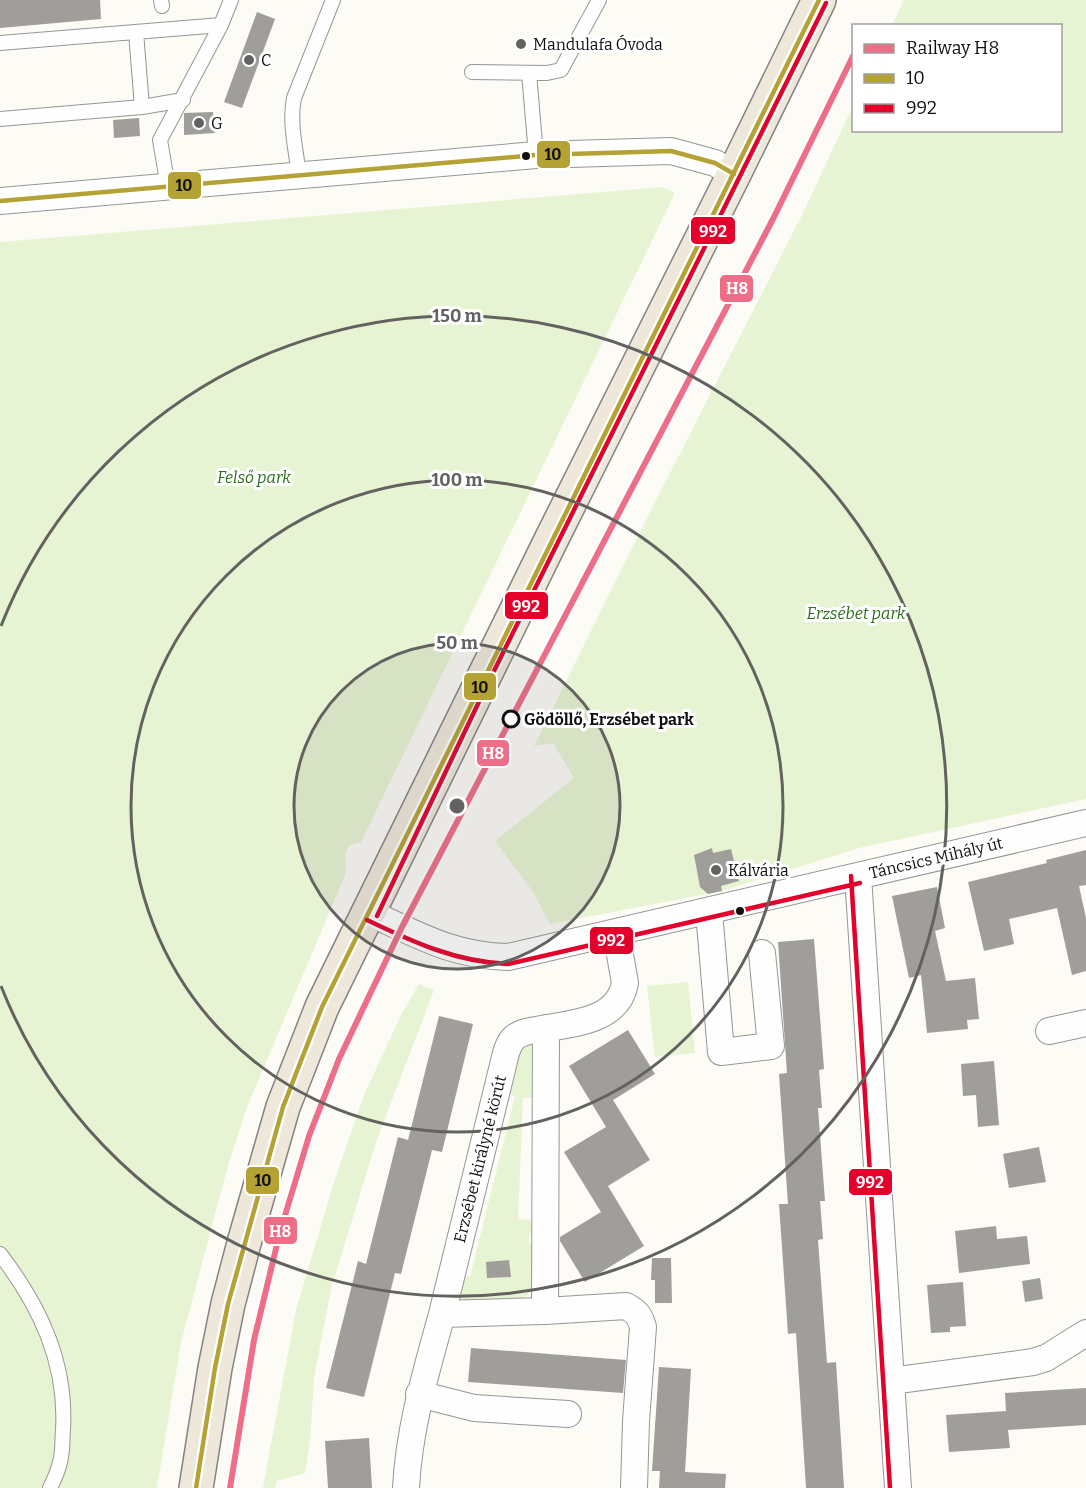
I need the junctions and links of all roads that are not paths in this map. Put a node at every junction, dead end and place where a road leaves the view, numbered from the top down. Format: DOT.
graph roads {
  1 [pos="231,0"];
  2 [pos="333,0"];
  3 [pos="599,0"];
  4 [pos="819,0"];
  5 [pos="221,25"];
  6 [pos="136,32"];
  7 [pos="0,43"];
  8 [pos="472,72"];
  9 [pos="529,73"];
  10 [pos="183,100"];
  11 [pos="142,107"];
  12 [pos="0,119"];
  13 [pos="536,155"];
  14 [pos="734,174"];
  15 [pos="299,175"];
  16 [pos="168,187"];
  17 [pos="0,201"];
  18 [pos="1086,823"];
  19 [pos="858,876"];
  20 [pos="709,912"];
  21 [pos="370,913"];
  22 [pos="616,932"];
  23 [pos="762,953"];
  24 [pos="1086,1023"];
  25 [pos="546,1028"];
  26 [pos="1049,1031"];
  27 [pos="0,1254"];
  28 [pos="545,1311"];
  29 [pos="442,1314"];
  30 [pos="1086,1333"];
  31 [pos="891,1382"];
  32 [pos="419,1394"];
  33 [pos="568,1414"];
  34 [pos="50,1488"];
  35 [pos="196,1488"];
  36 [pos="406,1488"];
  37 [pos="634,1488"];
  38 [pos="898,1488"];
  1 -- 5 [label="lane"];
  2 -- 15 [label="lane"];
  3 -- 9 [label="lane"];
  4 -- 14 [label="main road"];
  5 -- 6 [label="lane"];
  5 -- 10 [label="lane"];
  6 -- 7 [label="lane"];
  6 -- 11 [label="lane"];
  8 -- 9 [label="lane"];
  9 -- 13 [label="lane"];
  10 -- 11 [label="lane"];
  10 -- 16 [label="lane"];
  11 -- 12 [label="lane"];
  13 -- 14 [label="street"];
  13 -- 15 [label="street"];
  14 -- 21 [label="main road"];
  15 -- 16 [label="street"];
  16 -- 17 [label="street"];
  18 -- 19 [label="street, Táncsics Mihály út"];
  19 -- 20 [label="street, Táncsics Mihály út"];
  19 -- 31 [label="street"];
  20 -- 22 [label="street, Táncsics Mihály út"];
  20 -- 23 [label="street"];
  21 -- 22 [label="street, Táncsics Mihály út"];
  21 -- 35 [label="main road"];
  22 -- 25 [label="street, Erzsébet királyné körút"];
  24 -- 26 [label="street"];
  25 -- 28 [label="street"];
  25 -- 29 [label="street, Erzsébet királyné körút"];
  27 -- 34 [label="lane"];
  28 -- 29 [label="street"];
  28 -- 37 [label="street"];
  29 -- 32 [label="street, Erzsébet királyné körút"];
  30 -- 31 [label="street"];
  31 -- 38 [label="street"];
  32 -- 33 [label="street"];
  32 -- 36 [label="street, Erzsébet királyné körút"];
}
